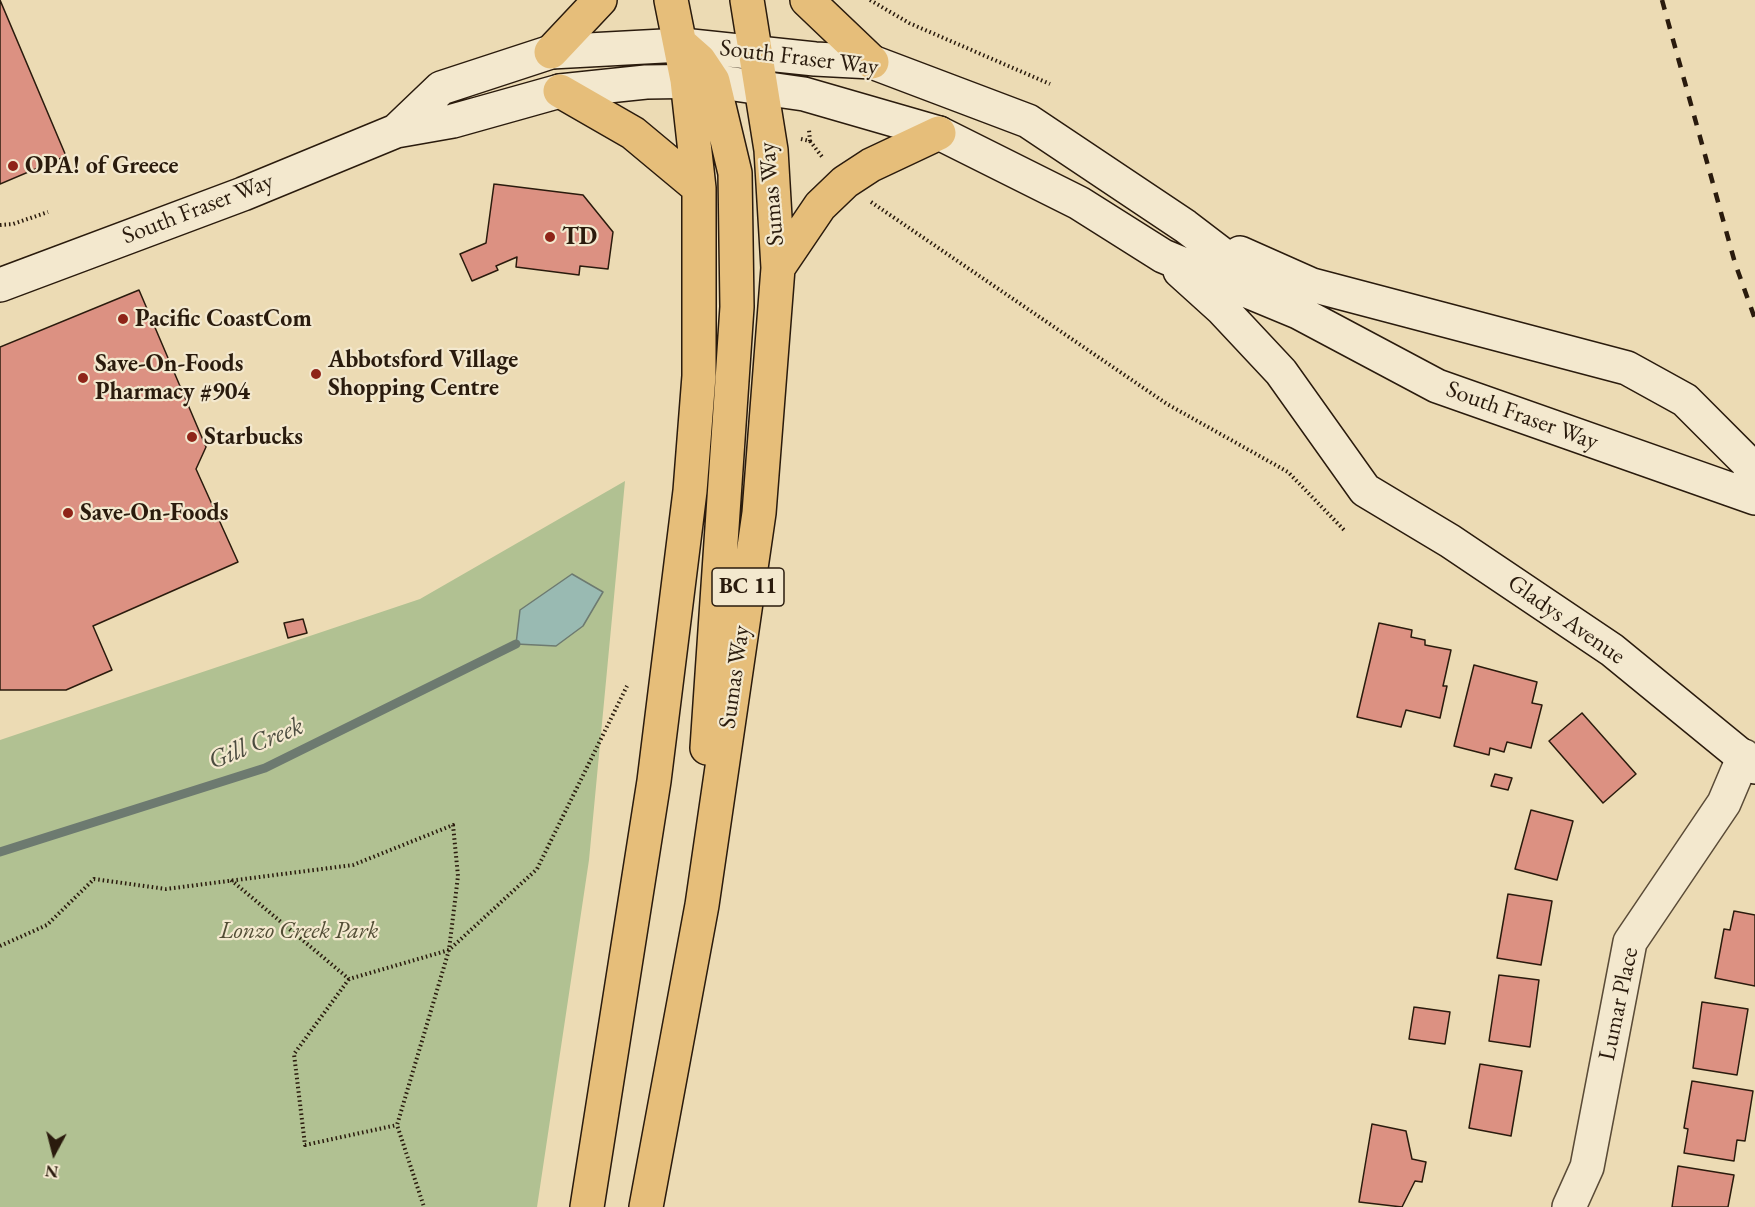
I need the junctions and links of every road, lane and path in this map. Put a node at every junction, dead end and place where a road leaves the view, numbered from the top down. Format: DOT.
graph roads {
  1 [pos="600,0"];
  2 [pos="671,0"];
  3 [pos="747,0"];
  4 [pos="807,0"];
  5 [pos="870,0"];
  6 [pos="682,45"];
  7 [pos="756,51"];
  8 [pos="551,52"];
  9 [pos="872,62"];
  10 [pos="700,80"];
  11 [pos="1050,84"];
  12 [pos="762,87"];
  13 [pos="560,91"];
  14 [pos="809,130"];
  15 [pos="396,131"];
  16 [pos="939,133"];
  17 [pos="800,139"];
  18 [pos="810,141"];
  19 [pos="829,165"];
  20 [pos="699,188"];
  21 [pos="865,198"];
  22 [pos="48,212"];
  23 [pos="0,225"];
  24 [pos="1185,226"];
  25 [pos="1163,256"];
  26 [pos="778,268"];
  27 [pos="0,285"];
  28 [pos="1298,312"];
  29 [pos="1755,478"];
  30 [pos="1755,498"];
  31 [pos="1345,531"];
  32 [pos="627,686"];
  33 [pos="1751,756"];
  34 [pos="230,880"];
  35 [pos="702,905"];
  36 [pos="0,946"];
  37 [pos="449,950"];
  38 [pos="349,979"];
  39 [pos="397,1125"];
  40 [pos="424,1207"];
  41 [pos="586,1207"];
  42 [pos="646,1207"];
  43 [pos="1569,1207"];
  1 -- 8 [label="highway"];
  2 -- 6 [label="highway, BC 11"];
  3 -- 7 [label="highway, Sumas Way / BC 11"];
  4 -- 9 [label="highway"];
  5 -- 11 [label="path"];
  6 -- 7 [label="main road, South Fraser Way"];
  6 -- 8 [label="main road, South Fraser Way"];
  6 -- 10 [label="highway, BC 11"];
  7 -- 9 [label="main road, South Fraser Way"];
  7 -- 12 [label="highway, Sumas Way / BC 11"];
  8 -- 15 [label="main road, South Fraser Way"];
  9 -- 24 [label="main road, South Fraser Way"];
  10 -- 12 [label="main road, South Fraser Way"];
  10 -- 13 [label="main road, South Fraser Way"];
  10 -- 20 [label="highway, BC 11"];
  10 -- 35 [label="highway"];
  12 -- 16 [label="main road, South Fraser Way"];
  12 -- 26 [label="highway, Sumas Way / BC 11"];
  13 -- 15 [label="main road, South Fraser Way"];
  13 -- 20 [label="highway"];
  14 -- 18 [label="path"];
  15 -- 27 [label="main road, South Fraser Way"];
  16 -- 25 [label="main road, South Fraser Way"];
  16 -- 26 [label="highway"];
  17 -- 18 [label="path"];
  18 -- 19 [label="path"];
  20 -- 41 [label="highway, BC 11"];
  21 -- 31 [label="path"];
  22 -- 23 [label="path"];
  24 -- 28 [label="main road, South Fraser Way"];
  24 -- 29 [label="main road"];
  25 -- 28 [label="main road, South Fraser Way"];
  25 -- 33 [label="main road, Gladys Avenue"];
  26 -- 35 [label="highway, Sumas Way / BC 11"];
  28 -- 30 [label="main road, South Fraser Way"];
  32 -- 37 [label="path"];
  33 -- 43 [label="main road, Lumar Place"];
  34 -- 36 [label="path"];
  34 -- 37 [label="path"];
  34 -- 38 [label="path"];
  35 -- 42 [label="highway, Sumas Way / BC 11"];
  37 -- 38 [label="path"];
  37 -- 39 [label="path"];
  38 -- 39 [label="path"];
  39 -- 40 [label="path"];
}
